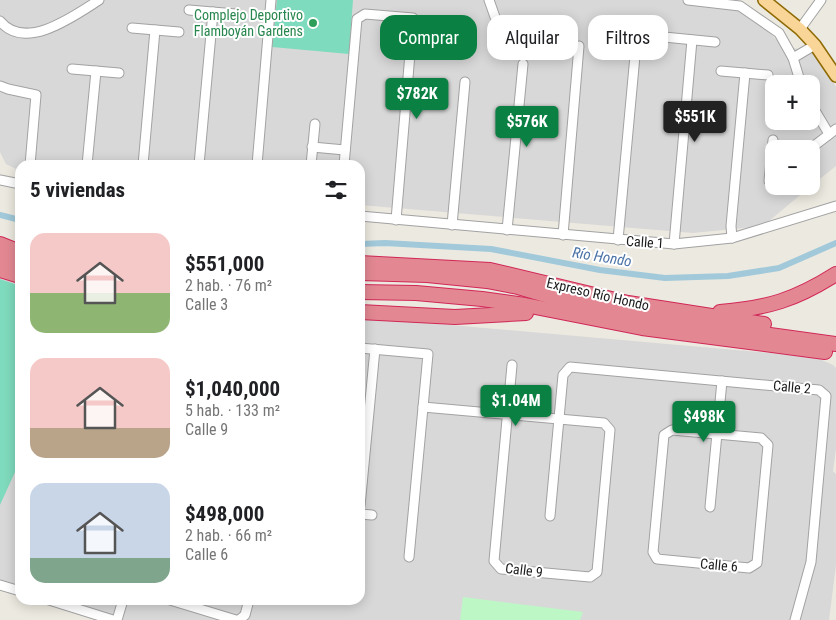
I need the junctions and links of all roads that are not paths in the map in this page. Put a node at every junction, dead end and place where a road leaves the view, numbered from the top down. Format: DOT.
graph roads {
  1 [pos="99,0"];
  2 [pos="271,0"];
  3 [pos="489,0"];
  4 [pos="688,0"];
  5 [pos="764,0"];
  6 [pos="821,0"];
  7 [pos="189,10"];
  8 [pos="213,12"];
  9 [pos="236,14"];
  10 [pos="494,15"];
  11 [pos="0,21"];
  12 [pos="132,28"];
  13 [pos="800,29"];
  14 [pos="155,30"];
  15 [pos="179,32"];
  16 [pos="668,37"];
  17 [pos="692,40"];
  18 [pos="715,42"];
  19 [pos="815,45"];
  20 [pos="580,46"];
  21 [pos="793,58"];
  22 [pos="635,60"];
  23 [pos="523,64"];
  24 [pos="72,69"];
  25 [pos="96,71"];
  26 [pos="721,71"];
  27 [pos="119,73"];
  28 [pos="745,73"];
  29 [pos="768,75"];
  30 [pos="798,75"];
  31 [pos="836,76"];
  32 [pos="465,82"];
  33 [pos="0,86"];
  34 [pos="820,116"];
  35 [pos="314,124"];
  36 [pos="832,131"];
  37 [pos="820,141"];
  38 [pos="312,147"];
  39 [pos="345,150"];
  40 [pos="30,160"];
  41 [pos="87,160"];
  42 [pos="143,160"];
  43 [pos="199,160"];
  44 [pos="257,160"];
  45 [pos="311,160"];
  46 [pos="344,160"];
  47 [pos="0,180"];
  48 [pos="15,183"];
  49 [pos="836,206"];
  50 [pos="365,217"];
  51 [pos="396,220"];
  52 [pos="452,225"];
  53 [pos="507,230"];
  54 [pos="563,235"];
  55 [pos="732,238"];
  56 [pos="618,240"];
  57 [pos="0,244"];
  58 [pos="674,244"];
  59 [pos="15,250"];
  60 [pos="0,252"];
  61 [pos="0,256"];
  62 [pos="15,258"];
  63 [pos="0,263"];
  64 [pos="15,263"];
  65 [pos="365,263"];
  66 [pos="15,269"];
  67 [pos="0,270"];
  68 [pos="365,273"];
  69 [pos="836,273"];
  70 [pos="15,274"];
  71 [pos="365,291"];
  72 [pos="669,310"];
  73 [pos="365,312"];
  74 [pos="600,321"];
  75 [pos="836,334"];
  76 [pos="836,344"];
  77 [pos="365,348"];
  78 [pos="376,349"];
  79 [pos="829,353"];
  80 [pos="836,358"];
  81 [pos="512,366"];
  82 [pos="722,381"];
  83 [pos="423,406"];
  84 [pos="507,415"];
  85 [pos="559,419"];
  86 [pos="717,434"];
  87 [pos="365,457"];
  88 [pos="710,507"];
  89 [pos="365,515"];
  90 [pos="372,516"];
  91 [pos="550,516"];
  92 [pos="409,557"];
  93 [pos="0,585"];
  94 [pos="15,588"];
  95 [pos="66,605"];
  96 [pos="121,605"];
  97 [pos="187,605"];
  98 [pos="248,605"];
  99 [pos="115,620"];
  100 [pos="238,620"];
  101 [pos="795,620"];
  1 -- 11 [label="street"];
  2 -- 44 [label="street"];
  3 -- 10 [label="street"];
  4 -- 21 [label="street"];
  5 -- 13 [label="main road"];
  6 -- 13 [label="street"];
  7 -- 8 [label="street"];
  8 -- 9 [label="street"];
  8 -- 43 [label="street"];
  12 -- 14 [label="street"];
  13 -- 19 [label="main road"];
  14 -- 15 [label="street"];
  14 -- 42 [label="street"];
  16 -- 17 [label="street"];
  17 -- 18 [label="street"];
  17 -- 58 [label="street"];
  19 -- 21 [label="street"];
  19 -- 31 [label="main road"];
  20 -- 54 [label="street"];
  21 -- 30 [label="street"];
  22 -- 56 [label="street"];
  23 -- 53 [label="street"];
  24 -- 25 [label="street"];
  25 -- 27 [label="street"];
  25 -- 41 [label="street"];
  26 -- 28 [label="street"];
  28 -- 29 [label="street"];
  28 -- 55 [label="street"];
  32 -- 52 [label="street"];
  33 -- 40 [label="street"];
  34 -- 36 [label="street"];
  35 -- 38 [label="street"];
  36 -- 37 [label="street"];
  38 -- 39 [label="street"];
  38 -- 45 [label="street"];
  39 -- 46 [label="street"];
  39 -- 51 [label="street"];
  47 -- 48 [label="street"];
  49 -- 55 [label="street, Calle 1"];
  50 -- 51 [label="street, Calle 1"];
  51 -- 52 [label="street, Calle 1"];
  52 -- 53 [label="street, Calle 1"];
  53 -- 54 [label="street, Calle 1"];
  54 -- 56 [label="street, Calle 1"];
  55 -- 58 [label="street, Calle 1"];
  56 -- 58 [label="street, Calle 1"];
  57 -- 59 [label="highway"];
  60 -- 62 [label="highway"];
  61 -- 64 [label="highway"];
  63 -- 66 [label="highway"];
  65 -- 72 [label="highway, Expreso Río Hondo"];
  67 -- 70 [label="highway"];
  68 -- 76 [label="highway"];
  69 -- 72 [label="highway"];
  71 -- 74 [label="highway, Expreso Río Hondo"];
  72 -- 75 [label="highway, Expreso Río Hondo"];
  73 -- 74 [label="highway"];
  74 -- 79 [label="highway, Expreso Río Hondo"];
  77 -- 78 [label="street"];
  78 -- 83 [label="street"];
  78 -- 87 [label="street"];
  79 -- 80 [label="highway, Expreso Río Hondo"];
  81 -- 84 [label="street, Calle 9"];
  82 -- 85 [label="street, Calle 2"];
  82 -- 86 [label="street"];
  82 -- 101 [label="street, Calle 2"];
  83 -- 84 [label="street, Calle 9"];
  83 -- 92 [label="street"];
  84 -- 85 [label="street, Calle 9"];
  84 -- 85 [label="street, Calle 9"];
  85 -- 91 [label="street"];
  86 -- 86 [label="street, Calle 6"];
  86 -- 88 [label="street"];
  89 -- 90 [label="street"];
  93 -- 94 [label="street"];
  95 -- 99 [label="street"];
  96 -- 99 [label="street"];
  97 -- 100 [label="street"];
  98 -- 100 [label="street"];
}
